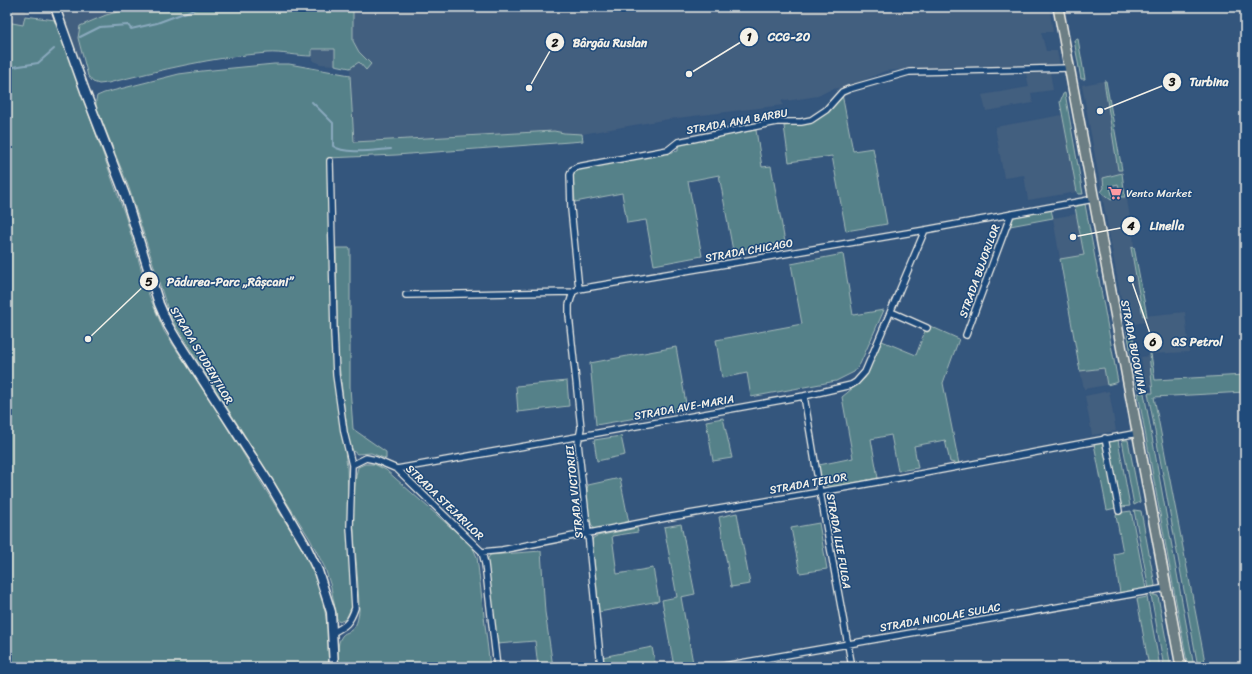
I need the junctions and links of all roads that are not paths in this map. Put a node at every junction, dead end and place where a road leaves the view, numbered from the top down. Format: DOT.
graph roads {
  1 [pos="55,7"];
  2 [pos="1058,7"];
  3 [pos="1070,68"];
  4 [pos="330,161"];
  5 [pos="570,175"];
  6 [pos="1094,199"];
  7 [pos="1011,214"];
  8 [pos="925,230"];
  9 [pos="908,233"];
  10 [pos="919,246"];
  11 [pos="576,291"];
  12 [pos="406,295"];
  13 [pos="891,312"];
  14 [pos="927,328"];
  15 [pos="966,335"];
  16 [pos="804,396"];
  17 [pos="1138,433"];
  18 [pos="580,437"];
  19 [pos="1105,438"];
  20 [pos="352,465"];
  21 [pos="397,469"];
  22 [pos="820,492"];
  23 [pos="1118,511"];
  24 [pos="588,534"];
  25 [pos="482,552"];
  26 [pos="1166,588"];
  27 [pos="332,633"];
  28 [pos="848,643"];
  29 [pos="334,667"];
  30 [pos="497,667"];
  31 [pos="601,667"];
  32 [pos="718,667"];
  33 [pos="852,667"];
  34 [pos="1181,667"];
  1 -- 27 [label="main road, STRADA STUDENȚILOR"];
  2 -- 3 [label="main road, STRADA BUCOVINA"];
  3 -- 5 [label="street, STRADA ANA BARBU"];
  3 -- 6 [label="main road, STRADA BUCOVINA"];
  4 -- 20 [label="street"];
  5 -- 11 [label="street, STRADA VICTORIEI"];
  6 -- 7 [label="street, STRADA CHICAGO"];
  6 -- 17 [label="main road, STRADA BUCOVINA"];
  7 -- 8 [label="street, STRADA CHICAGO"];
  7 -- 15 [label="street, STRADA BUJORILOR"];
  8 -- 9 [label="street, STRADA CHICAGO"];
  8 -- 10 [label="street, STRADA AVE-MARIA"];
  9 -- 10 [label="street"];
  9 -- 11 [label="street, STRADA CHICAGO"];
  10 -- 13 [label="street, STRADA AVE-MARIA"];
  11 -- 12 [label="street, STRADA CHICAGO"];
  11 -- 18 [label="street, STRADA VICTORIEI"];
  13 -- 14 [label="street"];
  13 -- 16 [label="street, STRADA AVE-MARIA"];
  16 -- 18 [label="street, STRADA AVE-MARIA"];
  16 -- 22 [label="street, STRADA ILIE FULGA"];
  17 -- 19 [label="street, STRADA TEILOR"];
  17 -- 26 [label="main road, STRADA BUCOVINA"];
  18 -- 21 [label="street, STRADA AVE-MARIA"];
  18 -- 24 [label="street, STRADA VICTORIEI"];
  19 -- 22 [label="street, STRADA TEILOR"];
  19 -- 23 [label="street"];
  20 -- 21 [label="street"];
  20 -- 27 [label="street"];
  21 -- 25 [label="street, STRADA STEJARILOR"];
  22 -- 24 [label="street, STRADA TEILOR"];
  22 -- 28 [label="street, STRADA ILIE FULGA"];
  24 -- 25 [label="street, STRADA TEILOR"];
  24 -- 31 [label="street, STRADA VICTORIEI"];
  25 -- 30 [label="street, STRADA STEJARILOR"];
  26 -- 28 [label="street, STRADA NICOLAE SULAC"];
  26 -- 34 [label="main road, STRADA BUCOVINA"];
  27 -- 29 [label="main road, STRADA STUDENȚILOR"];
  28 -- 32 [label="street, STRADA NICOLAE SULAC"];
  28 -- 33 [label="street, STRADA ILIE FULGA"];
}
